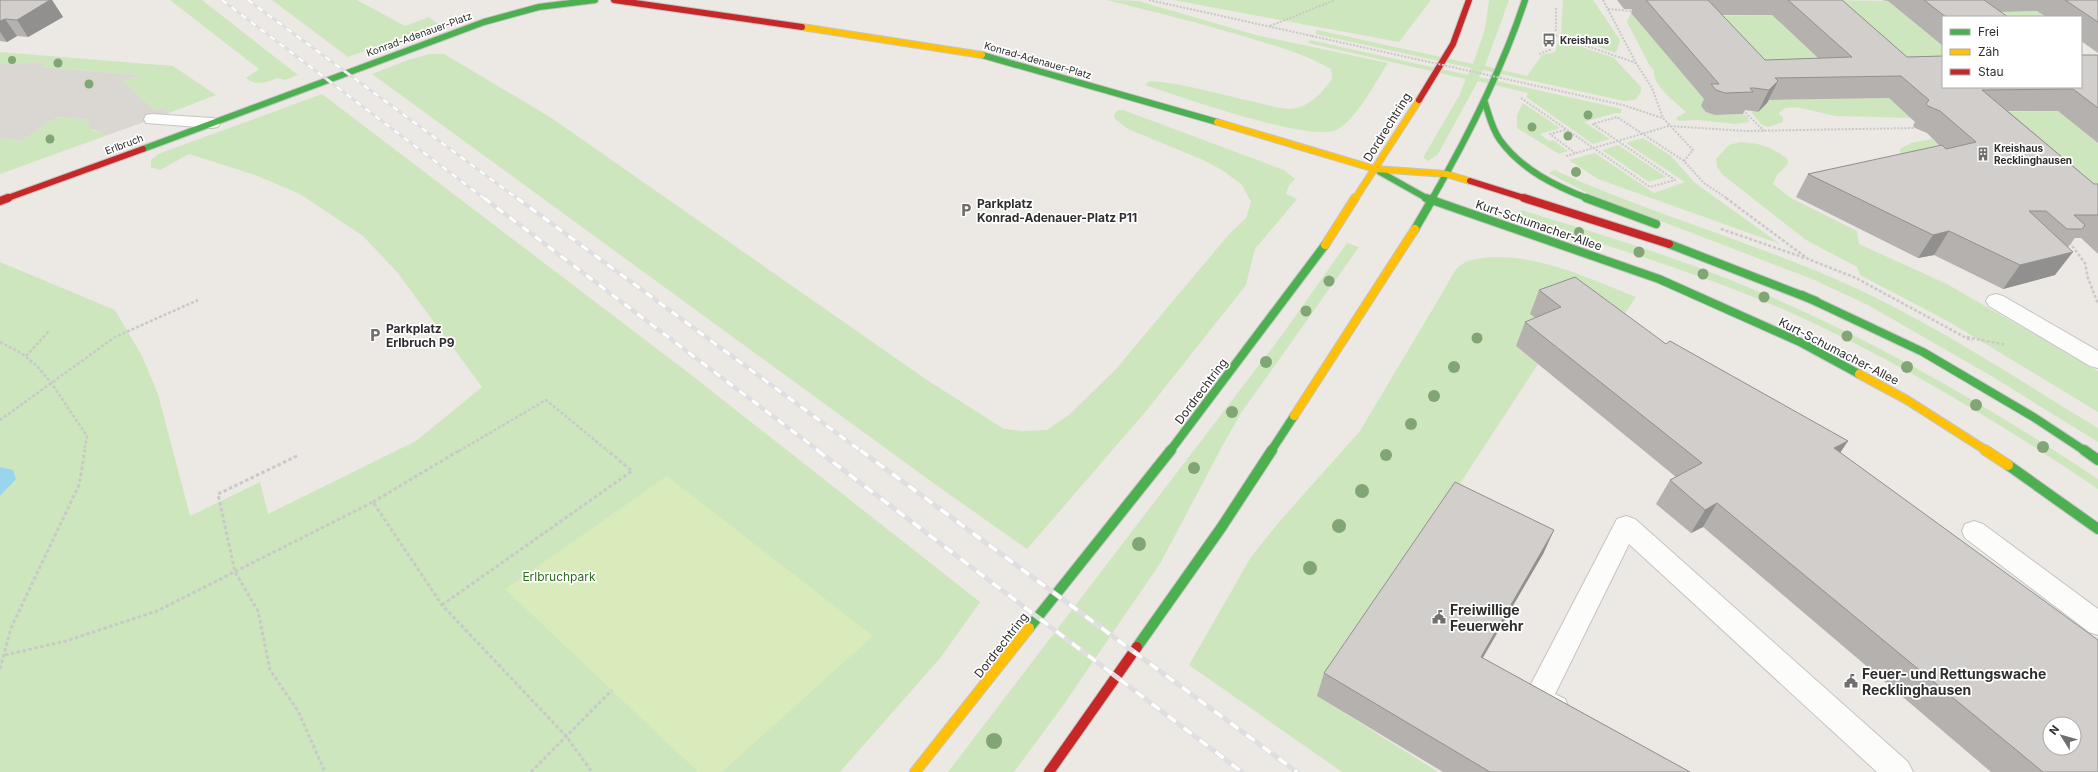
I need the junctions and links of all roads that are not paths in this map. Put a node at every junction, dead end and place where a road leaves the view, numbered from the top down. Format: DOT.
graph roads {
  1 [pos="595,0"];
  2 [pos="614,0"];
  3 [pos="1469,0"];
  4 [pos="1525,0"];
  5 [pos="1485,103"];
  6 [pos="255,107"];
  7 [pos="152,118"];
  8 [pos="212,123"];
  9 [pos="1375,169"];
  10 [pos="1446,174"];
  11 [pos="0,201"];
  12 [pos="1431,201"];
  13 [pos="1666,229"];
  14 [pos="1702,246"];
  15 [pos="1816,301"];
  16 [pos="1996,301"];
  17 [pos="2098,360"];
  18 [pos="2098,460"];
  19 [pos="2098,529"];
  20 [pos="1974,531"];
  21 [pos="2098,624"];
  22 [pos="1573,718"];
  23 [pos="915,772"];
  24 [pos="1049,772"];
  25 [pos="1898,772"];
  1 -- 6 [label="main road, Konrad-Adenauer-Platz"];
  2 -- 9 [label="main road, Konrad-Adenauer-Platz"];
  3 -- 9 [label="main road, Dordrechtring"];
  4 -- 5 [label="main road"];
  5 -- 10 [label="main road"];
  5 -- 13 [label="main road"];
  6 -- 8 [label="main road, Erlbruch"];
  7 -- 8 [label="lane"];
  8 -- 11 [label="main road, Erlbruch"];
  9 -- 10 [label="main road, Kurt-Schumacher-Allee"];
  9 -- 12 [label="main road, Kurt-Schumacher-Allee"];
  9 -- 23 [label="main road, Dordrechtring"];
  10 -- 12 [label="main road"];
  10 -- 15 [label="main road, Kurt-Schumacher-Allee"];
  12 -- 19 [label="main road, Kurt-Schumacher-Allee"];
  12 -- 24 [label="main road"];
  14 -- 15 [label="main road, Kurt-Schumacher-Allee"];
  15 -- 18 [label="main road, Kurt-Schumacher-Allee"];
  16 -- 17 [label="lane"];
  20 -- 21 [label="lane"];
  22 -- 25 [label="lane"];
}
